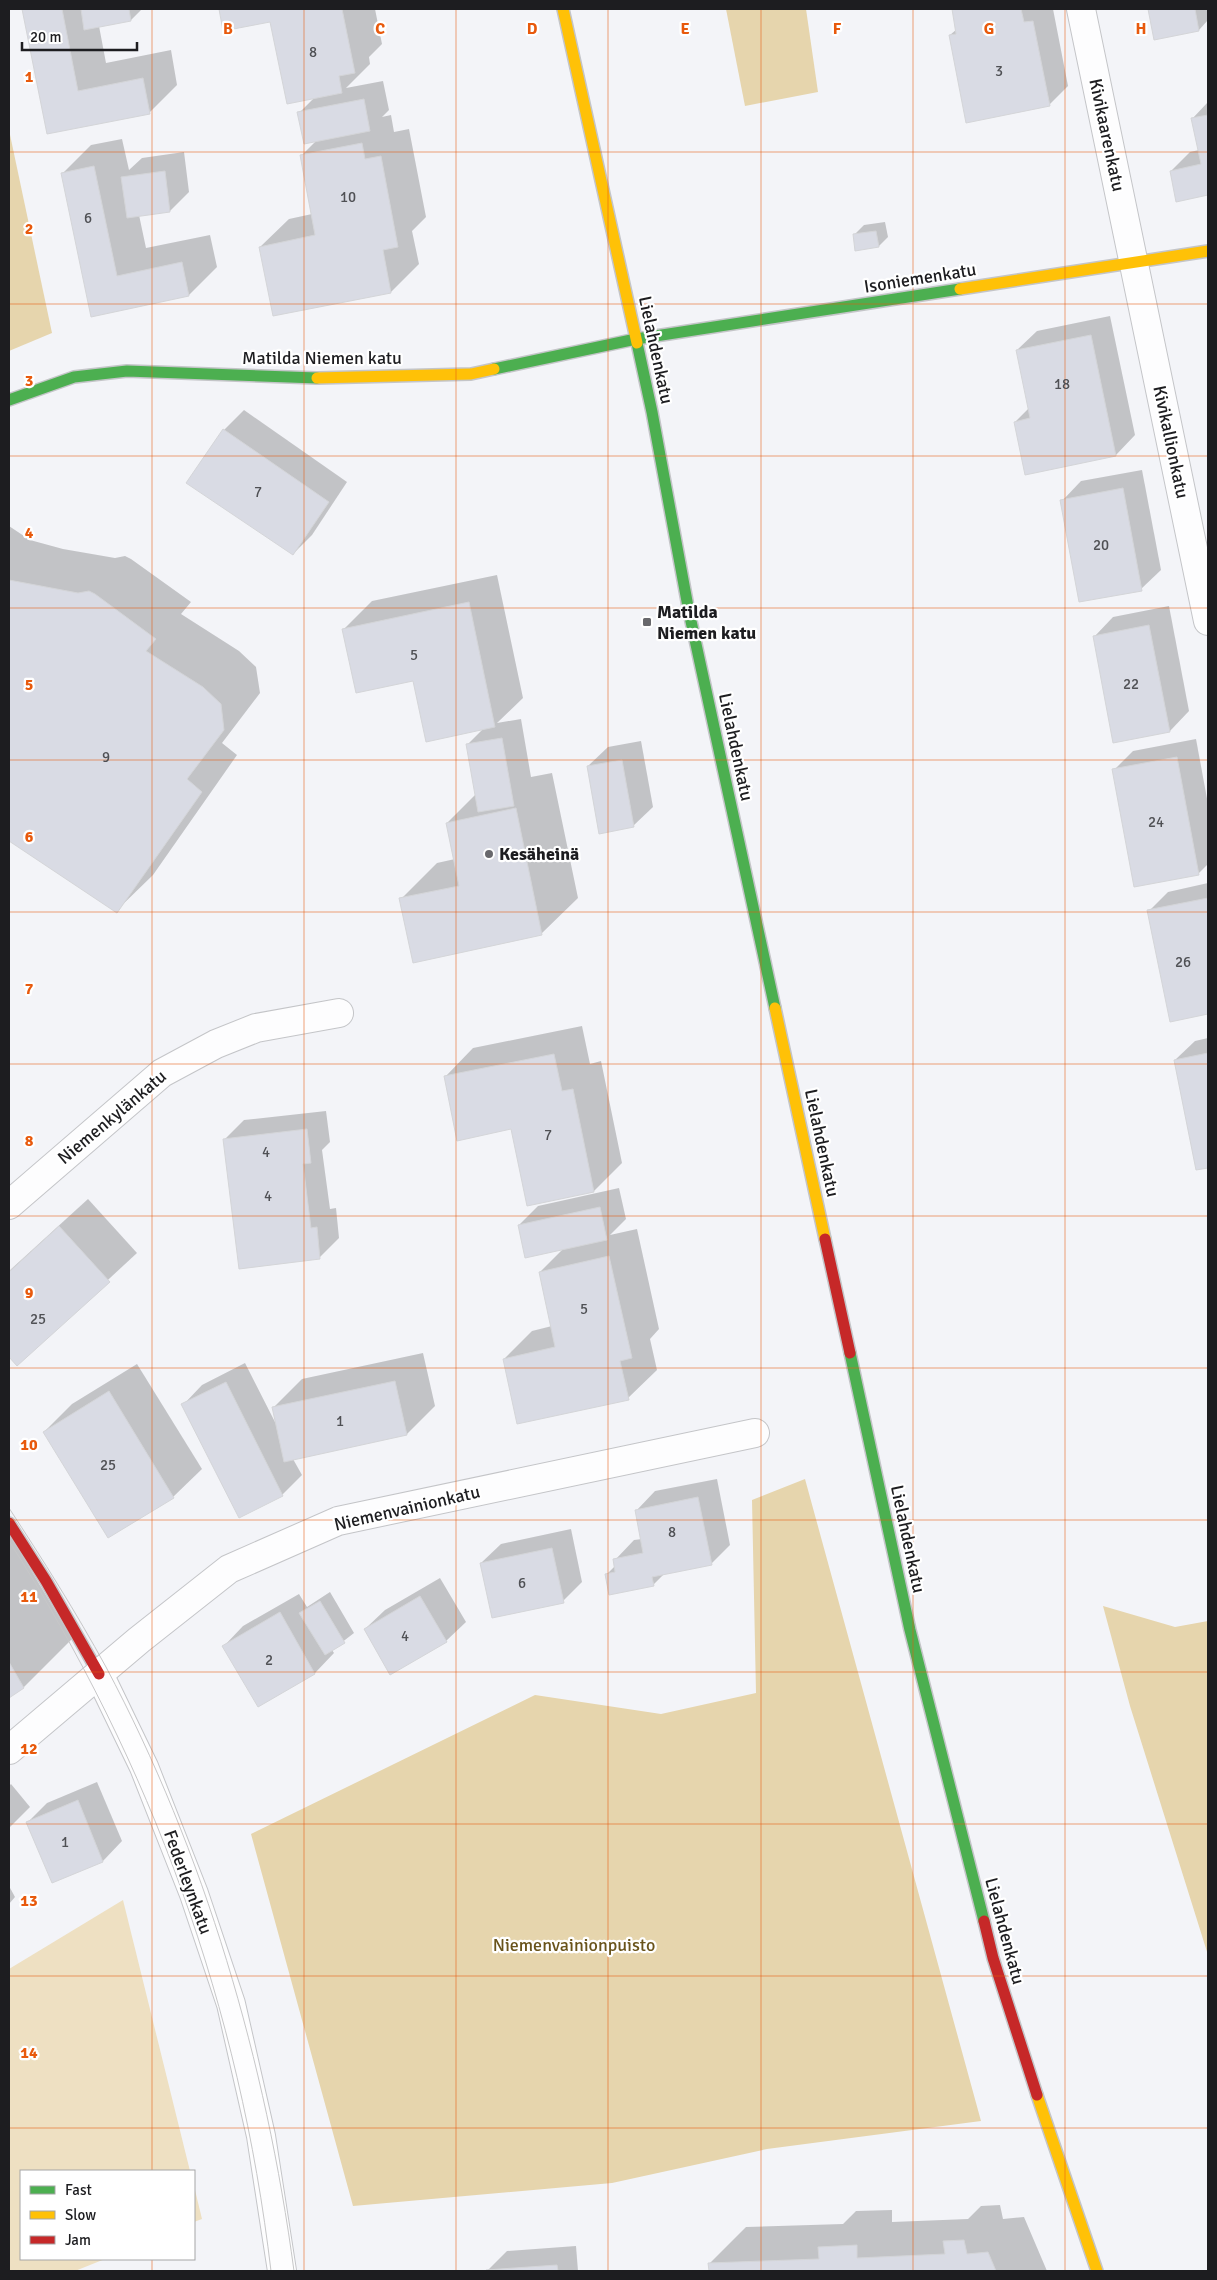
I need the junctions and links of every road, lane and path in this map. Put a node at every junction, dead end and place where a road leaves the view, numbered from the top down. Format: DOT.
graph roads {
  1 [pos="563,9"];
  2 [pos="1081,9"];
  3 [pos="1208,251"];
  4 [pos="1134,262"];
  5 [pos="636,339"];
  6 [pos="9,400"];
  7 [pos="1208,621"];
  8 [pos="339,1013"];
  9 [pos="9,1205"];
  10 [pos="755,1432"];
  11 [pos="9,1523"];
  12 [pos="99,1674"];
  13 [pos="9,1750"];
  14 [pos="282,2271"];
  15 [pos="1097,2271"];
  1 -- 5 [label="main road, Lielahdenkatu"];
  2 -- 4 [label="street, Kivikaarenkatu"];
  3 -- 4 [label="main road, Isoniemenkatu"];
  4 -- 5 [label="main road, Isoniemenkatu"];
  4 -- 7 [label="street, Kivikallionkatu"];
  5 -- 6 [label="main road, Matilda Niemen katu"];
  5 -- 15 [label="main road, Lielahdenkatu"];
  8 -- 9 [label="street, Niemenkylänkatu"];
  10 -- 12 [label="street, Niemenvainionkatu"];
  11 -- 12 [label="main road, Federleynkatu"];
  12 -- 13 [label="street, Niemenvainionkatu"];
  12 -- 14 [label="street, Federleynkatu"];
}
